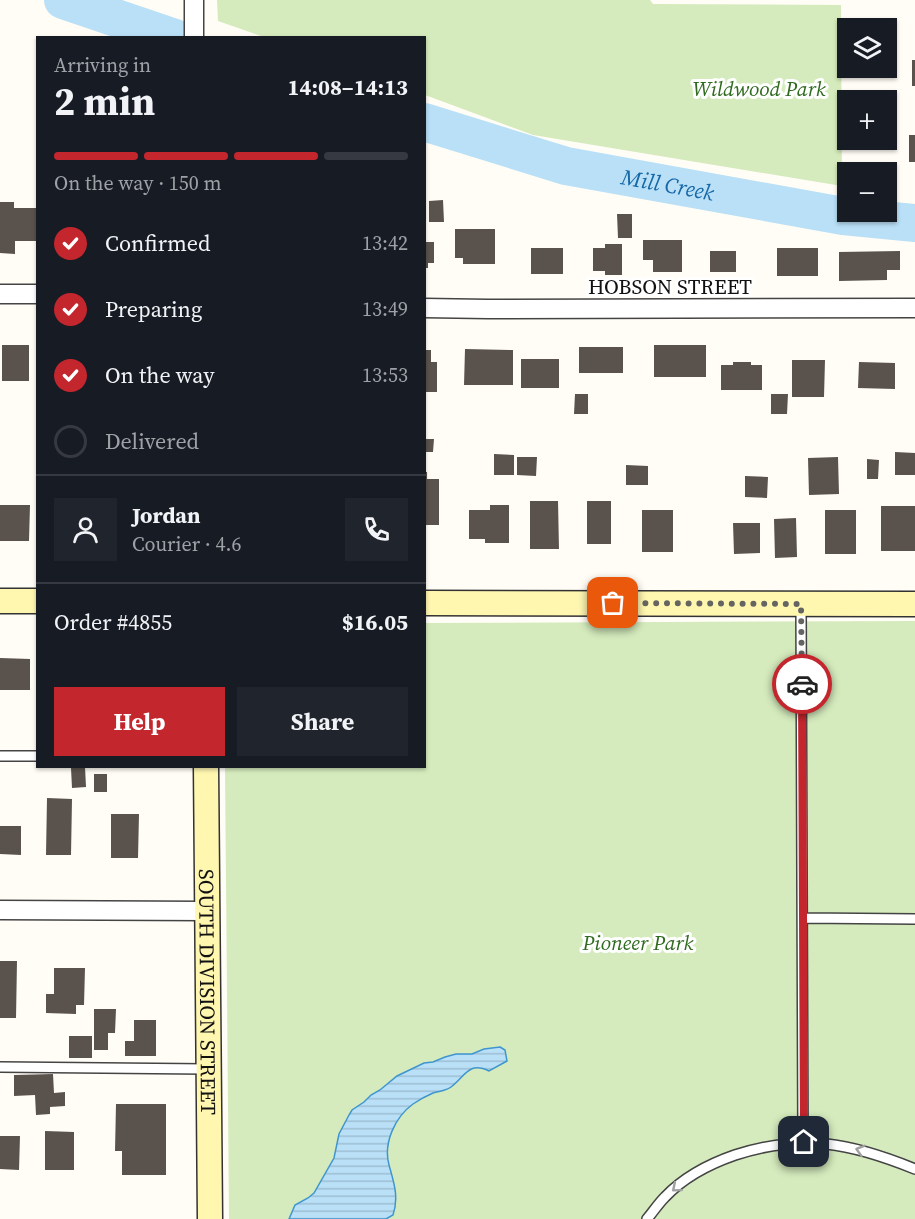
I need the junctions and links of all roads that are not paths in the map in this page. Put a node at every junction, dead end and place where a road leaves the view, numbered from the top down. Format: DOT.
graph roads {
  1 [pos="194,5"];
  2 [pos="194,36"];
  3 [pos="0,294"];
  4 [pos="36,294"];
  5 [pos="426,308"];
  6 [pos="915,308"];
  7 [pos="0,601"];
  8 [pos="36,601"];
  9 [pos="426,603"];
  10 [pos="801,604"];
  11 [pos="915,604"];
  12 [pos="0,756"];
  13 [pos="36,756"];
  14 [pos="206,768"];
  15 [pos="0,910"];
  16 [pos="206,911"];
  17 [pos="803,918"];
  18 [pos="915,919"];
  19 [pos="0,1067"];
  20 [pos="209,1069"];
  21 [pos="804,1142"];
  22 [pos="915,1169"];
  23 [pos="210,1219"];
  24 [pos="647,1219"];
  1 -- 2 [label="street"];
  3 -- 4 [label="street"];
  5 -- 6 [label="street, HOBSON STREET"];
  7 -- 8 [label="main road"];
  9 -- 10 [label="main road"];
  10 -- 11 [label="main road"];
  10 -- 17 [label="lane"];
  12 -- 13 [label="lane"];
  14 -- 16 [label="main road, SOUTH DIVISION STREET"];
  15 -- 16 [label="street"];
  16 -- 20 [label="main road, SOUTH DIVISION STREET"];
  17 -- 18 [label="lane"];
  17 -- 21 [label="lane"];
  19 -- 20 [label="lane"];
  20 -- 23 [label="main road, SOUTH DIVISION STREET"];
  22 -- 21 [label="lane, one-way"];
  21 -- 24 [label="lane, one-way"];
}
